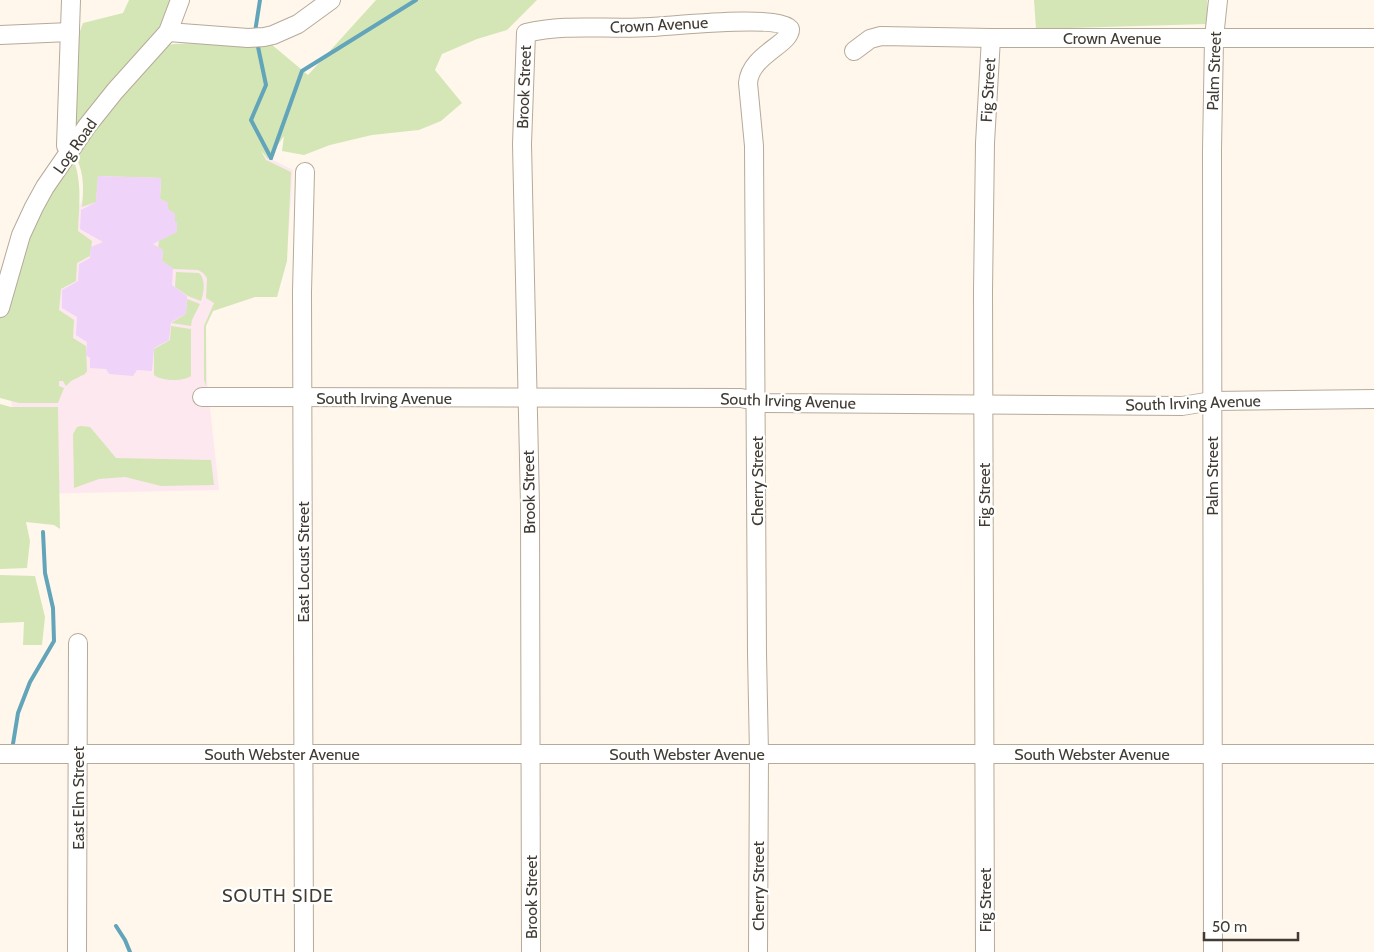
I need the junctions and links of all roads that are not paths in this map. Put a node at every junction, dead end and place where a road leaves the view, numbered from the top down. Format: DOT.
graph roads {
  1 [pos="71,0"];
  2 [pos="180,0"];
  3 [pos="331,0"];
  4 [pos="1218,0"];
  5 [pos="790,29"];
  6 [pos="70,32"];
  7 [pos="168,32"];
  8 [pos="526,32"];
  9 [pos="0,35"];
  10 [pos="991,38"];
  11 [pos="1214,38"];
  12 [pos="1374,38"];
  13 [pos="854,51"];
  14 [pos="66,146"];
  15 [pos="305,172"];
  16 [pos="0,308"];
  17 [pos="202,397"];
  18 [pos="528,397"];
  19 [pos="303,399"];
  20 [pos="1374,399"];
  21 [pos="1212,401"];
  22 [pos="757,403"];
  23 [pos="984,405"];
  24 [pos="78,643"];
  25 [pos="78,753"];
  26 [pos="1212,753"];
  27 [pos="2,754"];
  28 [pos="302,754"];
  29 [pos="530,754"];
  30 [pos="758,754"];
  31 [pos="984,754"];
  32 [pos="1374,754"];
  33 [pos="77,952"];
  34 [pos="304,952"];
  35 [pos="531,952"];
  36 [pos="758,952"];
  37 [pos="985,952"];
  38 [pos="1213,952"];
  1 -- 6 [label="street"];
  2 -- 7 [label="street, Log Road"];
  3 -- 7 [label="street"];
  4 -- 11 [label="street, Palm Street"];
  5 -- 8 [label="street, Crown Avenue"];
  5 -- 22 [label="street, Cherry Street"];
  6 -- 9 [label="street"];
  6 -- 14 [label="street"];
  7 -- 16 [label="street, Log Road"];
  8 -- 18 [label="street, Brook Street"];
  10 -- 11 [label="street, Crown Avenue"];
  10 -- 13 [label="street, Crown Avenue"];
  10 -- 23 [label="street, Fig Street"];
  11 -- 12 [label="street, Crown Avenue"];
  11 -- 21 [label="street, Palm Street"];
  15 -- 19 [label="street, East Locust Street"];
  17 -- 19 [label="street, South Irving Avenue"];
  18 -- 19 [label="street, South Irving Avenue"];
  18 -- 22 [label="street, South Irving Avenue"];
  18 -- 29 [label="street, Brook Street"];
  19 -- 28 [label="street, East Locust Street"];
  20 -- 21 [label="street, South Irving Avenue"];
  21 -- 23 [label="street, South Irving Avenue"];
  21 -- 26 [label="street, Palm Street"];
  22 -- 23 [label="street, South Irving Avenue"];
  22 -- 30 [label="street, Cherry Street"];
  23 -- 31 [label="street, Fig Street"];
  24 -- 25 [label="street, East Elm Street"];
  25 -- 27 [label="street, South Webster Avenue"];
  25 -- 28 [label="street, South Webster Avenue"];
  25 -- 33 [label="street, East Elm Street"];
  26 -- 31 [label="street, South Webster Avenue"];
  26 -- 32 [label="street, South Webster Avenue"];
  26 -- 38 [label="street, Palm Street"];
  28 -- 29 [label="street, South Webster Avenue"];
  28 -- 34 [label="street, East Locust Street"];
  29 -- 30 [label="street, South Webster Avenue"];
  29 -- 35 [label="street, Brook Street"];
  30 -- 31 [label="street, South Webster Avenue"];
  30 -- 36 [label="street, Cherry Street"];
  31 -- 37 [label="street, Fig Street"];
}
